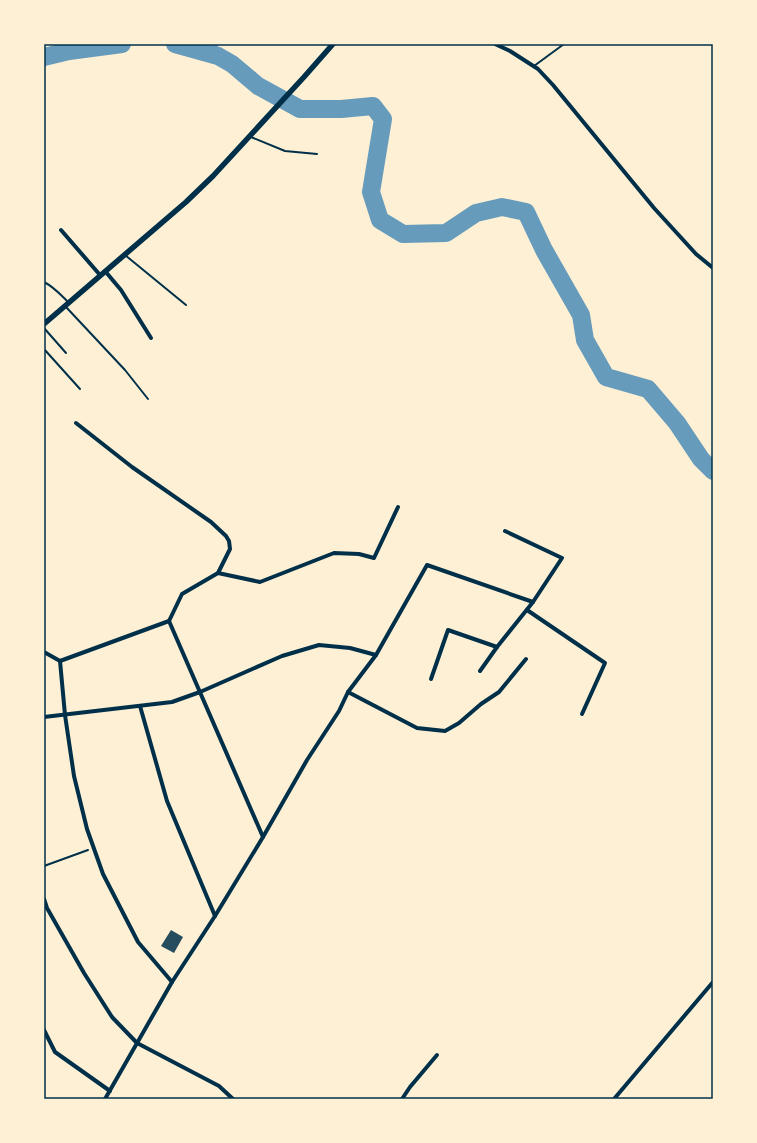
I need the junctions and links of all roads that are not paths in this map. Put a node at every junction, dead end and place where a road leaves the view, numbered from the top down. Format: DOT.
graph roads {
  1 [pos="333,44"];
  2 [pos="495,44"];
  3 [pos="564,44"];
  4 [pos="533,66"];
  5 [pos="250,137"];
  6 [pos="317,154"];
  7 [pos="61,230"];
  8 [pos="124,255"];
  9 [pos="713,268"];
  10 [pos="106,270"];
  11 [pos="100,275"];
  12 [pos="44,282"];
  13 [pos="67,304"];
  14 [pos="186,305"];
  15 [pos="44,324"];
  16 [pos="44,328"];
  17 [pos="151,338"];
  18 [pos="44,349"];
  19 [pos="66,353"];
  20 [pos="80,389"];
  21 [pos="148,399"];
  22 [pos="76,423"];
  23 [pos="398,507"];
  24 [pos="505,532"];
  25 [pos="218,573"];
  26 [pos="533,602"];
  27 [pos="527,610"];
  28 [pos="169,620"];
  29 [pos="497,647"];
  30 [pos="44,652"];
  31 [pos="376,655"];
  32 [pos="526,659"];
  33 [pos="60,661"];
  34 [pos="480,671"];
  35 [pos="431,679"];
  36 [pos="200,692"];
  37 [pos="348,692"];
  38 [pos="140,706"];
  39 [pos="582,714"];
  40 [pos="65,715"];
  41 [pos="44,717"];
  42 [pos="263,837"];
  43 [pos="44,899"];
  44 [pos="215,916"];
  45 [pos="172,982"];
  46 [pos="713,982"];
  47 [pos="44,1030"];
  48 [pos="138,1043"];
  49 [pos="437,1055"];
  50 [pos="110,1091"];
  51 [pos="105,1099"];
  52 [pos="233,1099"];
  53 [pos="402,1099"];
  54 [pos="614,1099"];
  1 -- 5 [label="main road"];
  2 -- 4 [label="street"];
  3 -- 4 [label="lane"];
  4 -- 9 [label="street"];
  5 -- 6 [label="lane"];
  5 -- 8 [label="main road"];
  7 -- 11 [label="street"];
  8 -- 10 [label="main road"];
  8 -- 14 [label="lane"];
  10 -- 11 [label="main road"];
  10 -- 17 [label="street"];
  11 -- 13 [label="main road"];
  12 -- 13 [label="lane"];
  13 -- 15 [label="main road"];
  13 -- 21 [label="lane"];
  16 -- 19 [label="lane"];
  18 -- 20 [label="lane"];
  22 -- 25 [label="street"];
  23 -- 25 [label="street"];
  24 -- 26 [label="street"];
  25 -- 28 [label="street"];
  26 -- 27 [label="street"];
  26 -- 31 [label="street"];
  27 -- 29 [label="street"];
  27 -- 39 [label="street"];
  28 -- 33 [label="street"];
  28 -- 36 [label="street"];
  29 -- 34 [label="street"];
  29 -- 35 [label="street"];
  30 -- 33 [label="street"];
  31 -- 36 [label="street"];
  31 -- 37 [label="street"];
  32 -- 37 [label="street"];
  33 -- 40 [label="street"];
  36 -- 38 [label="street"];
  36 -- 42 [label="street"];
  37 -- 42 [label="street"];
  38 -- 40 [label="street"];
  38 -- 44 [label="street"];
  40 -- 41 [label="street"];
  40 -- 45 [label="street"];
  42 -- 44 [label="street"];
  43 -- 48 [label="street"];
  44 -- 45 [label="street"];
  45 -- 48 [label="street"];
  46 -- 54 [label="street"];
  47 -- 50 [label="street"];
  48 -- 50 [label="street"];
  48 -- 52 [label="street"];
  49 -- 53 [label="street"];
  50 -- 51 [label="street"];
}
